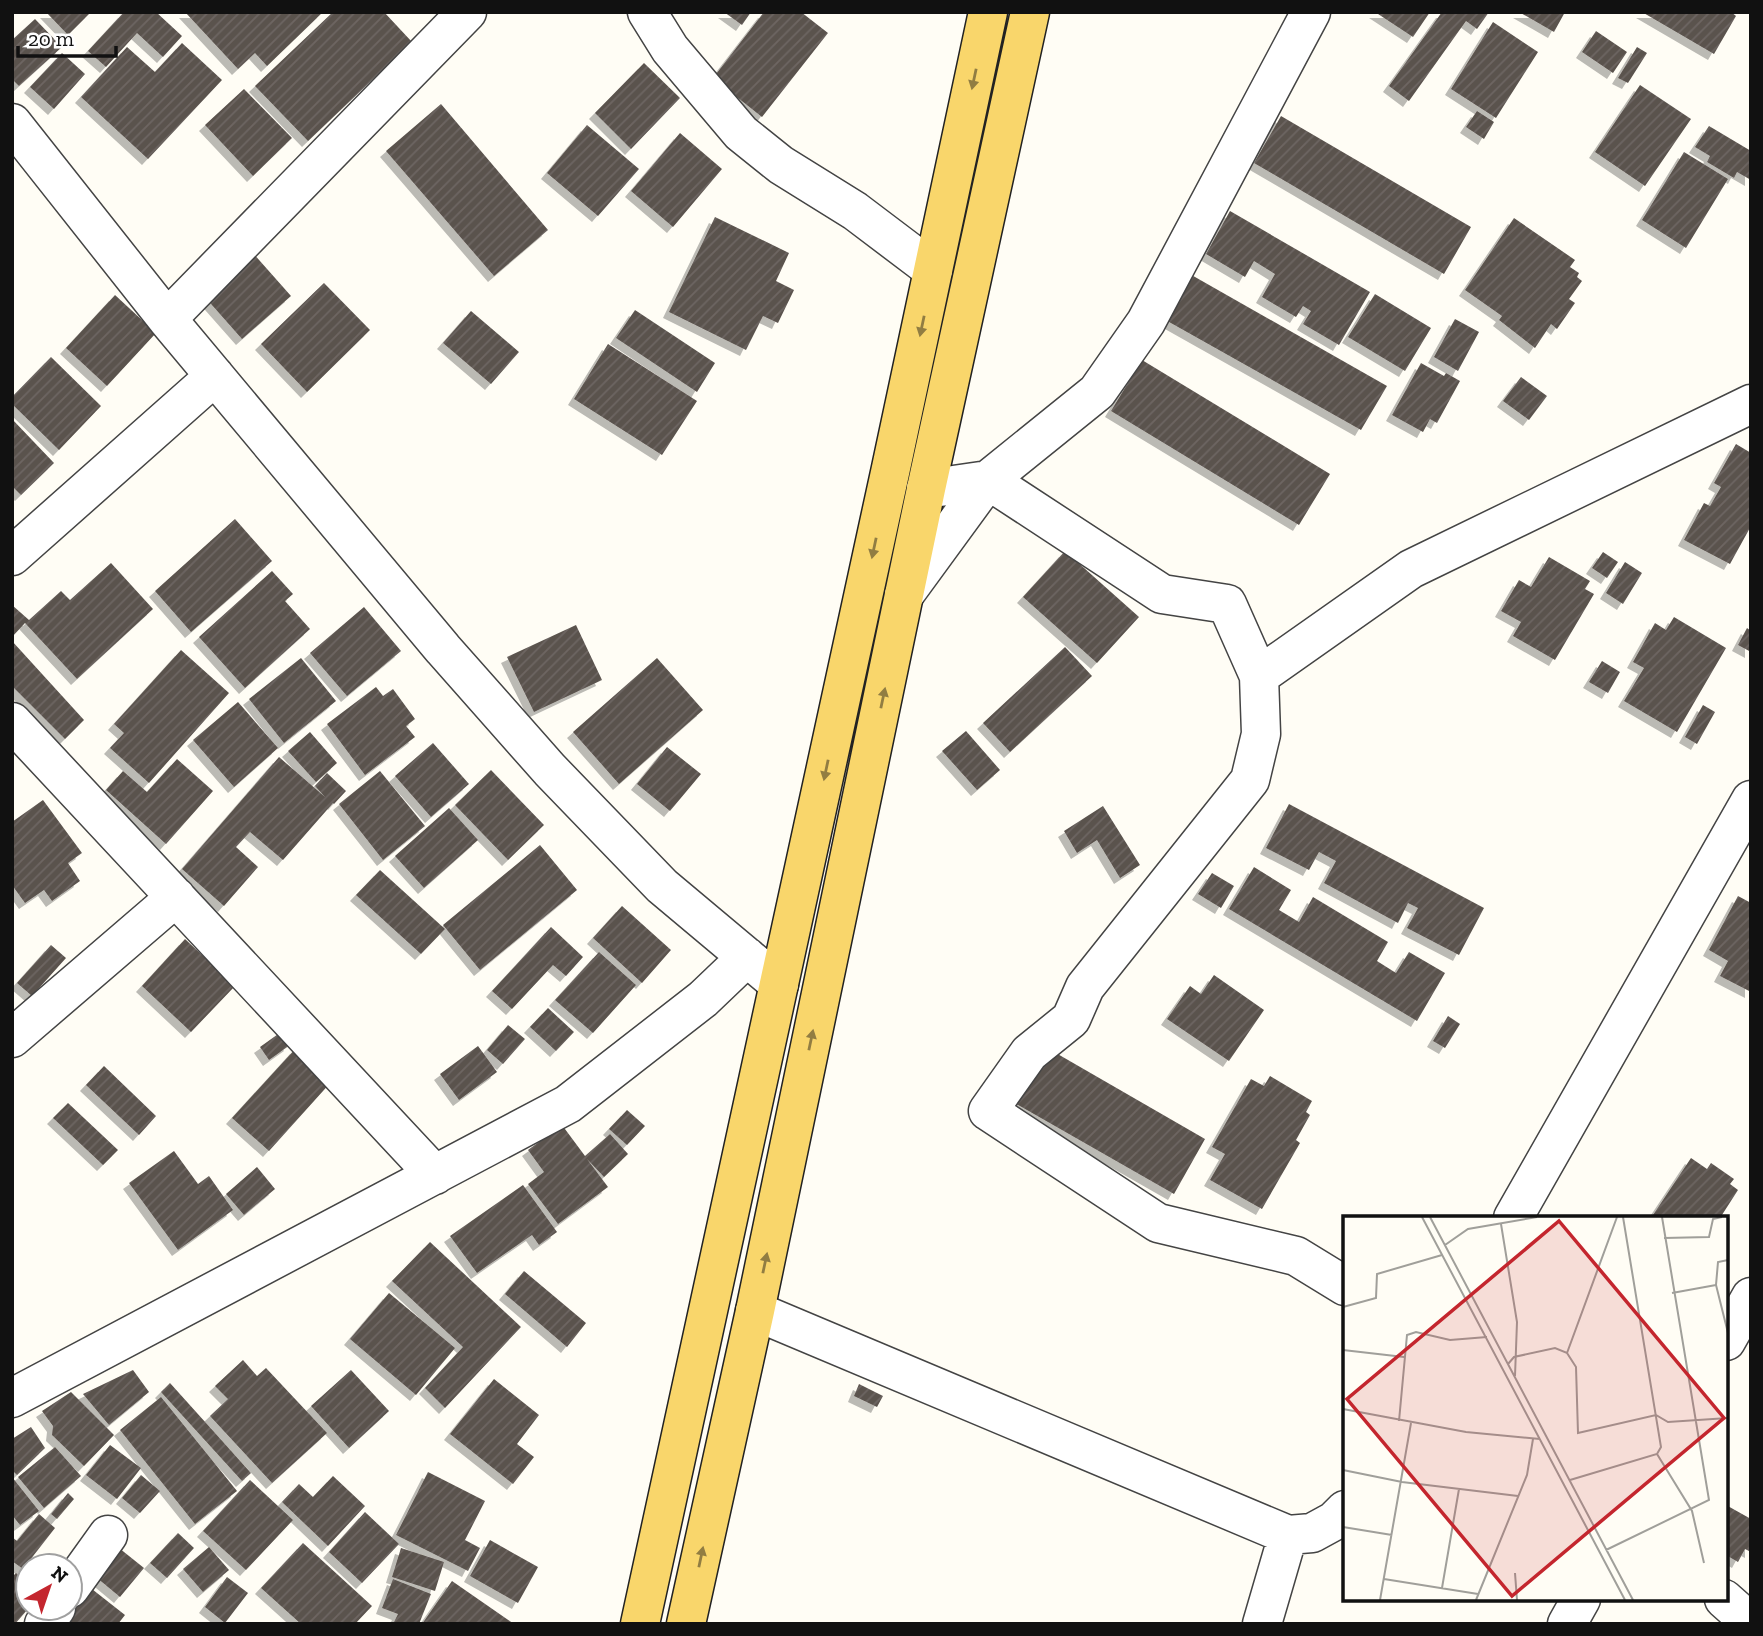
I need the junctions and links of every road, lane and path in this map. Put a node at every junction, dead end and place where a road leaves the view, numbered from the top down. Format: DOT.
graph roads {
  1 [pos="647,12"];
  2 [pos="988,12"];
  3 [pos="1030,12"];
  4 [pos="1311,12"];
  5 [pos="450,18"];
  6 [pos="12,123"];
  7 [pos="933,270"];
  8 [pos="167,319"];
  9 [pos="215,376"];
  10 [pos="1751,404"];
  11 [pos="988,480"];
  12 [pos="926,489"];
  13 [pos="12,556"];
  14 [pos="904,595"];
  15 [pos="1259,676"];
  16 [pos="12,722"];
  17 [pos="1751,800"];
  18 [pos="176,897"];
  19 [pos="747,957"];
  20 [pos="779,984"];
  21 [pos="12,1038"];
  22 [pos="435,1175"];
  23 [pos="1514,1216"];
  24 [pos="1343,1285"];
  25 [pos="1751,1297"];
  26 [pos="755,1311"];
  27 [pos="1728,1337"];
  28 [pos="12,1398"];
  29 [pos="1343,1512"];
  30 [pos="108,1535"];
  31 [pos="1288,1535"];
  32 [pos="84,1568"];
  33 [pos="1580,1601"];
  34 [pos="1726,1601"];
  35 [pos="1751,1623"];
  36 [pos="640,1624"];
  37 [pos="686,1624"];
  38 [pos="1262,1624"];
  39 [pos="1567,1624"];
  1 -- 7 [label="street"];
  2 -- 7 [label="main road, one-way"];
  3 -- 12 [label="main road"];
  4 -- 11 [label="street"];
  5 -- 8 [label="street"];
  6 -- 8 [label="street"];
  7 -- 20 [label="main road, one-way"];
  8 -- 9 [label="street"];
  9 -- 13 [label="street"];
  9 -- 19 [label="street"];
  10 -- 15 [label="street"];
  11 -- 12 [label="street"];
  11 -- 14 [label="street"];
  11 -- 15 [label="street"];
  12 -- 14 [label="main road"];
  26 -- 14 [label="main road, one-way"];
  15 -- 24 [label="street"];
  16 -- 18 [label="street"];
  17 -- 23 [label="street"];
  18 -- 21 [label="street"];
  18 -- 22 [label="street"];
  19 -- 20 [label="street"];
  19 -- 22 [label="street"];
  20 -- 36 [label="main road"];
  22 -- 28 [label="street"];
  25 -- 27 [label="street"];
  26 -- 31 [label="street"];
  37 -- 26 [label="main road, one-way"];
  29 -- 31 [label="street"];
  30 -- 32 [label="street"];
  31 -- 38 [label="street"];
  33 -- 39 [label="street"];
  34 -- 35 [label="street"];
}
